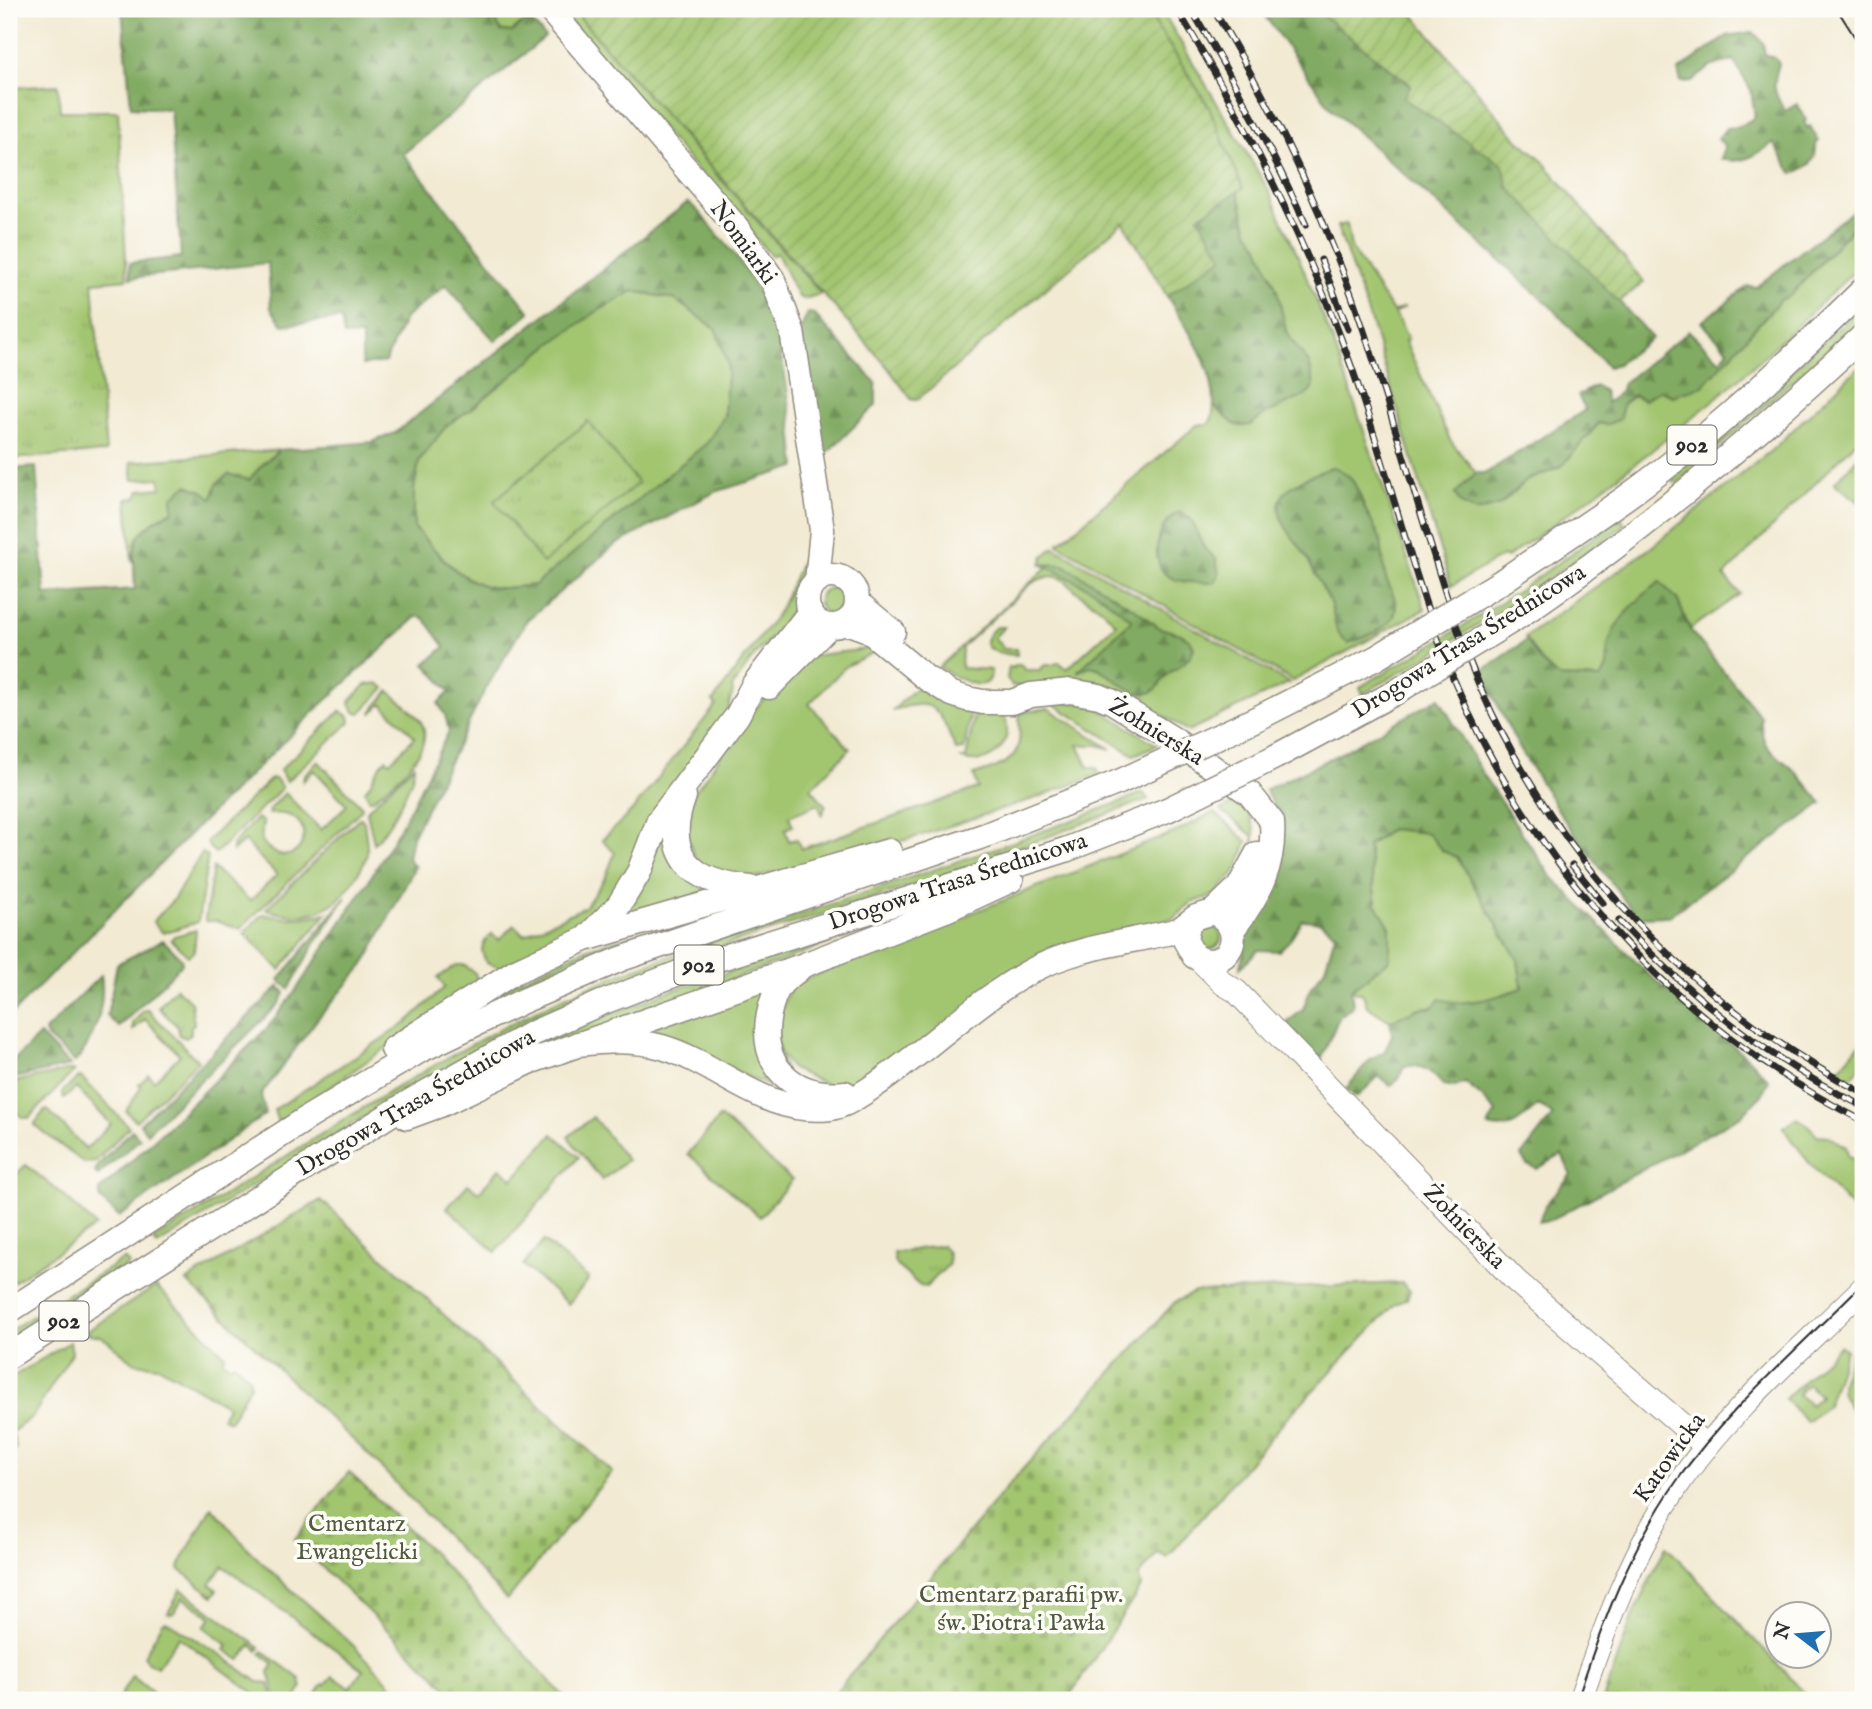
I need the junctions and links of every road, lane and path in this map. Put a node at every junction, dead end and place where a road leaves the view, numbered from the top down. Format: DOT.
graph roads {
  1 [pos="549,9"];
  2 [pos="1863,290"];
  3 [pos="1863,336"];
  4 [pos="822,530"];
  5 [pos="841,578"];
  6 [pos="817,582"];
  7 [pos="835,616"];
  8 [pos="691,778"];
  9 [pos="1262,812"];
  10 [pos="986,835"];
  11 [pos="1065,850"];
  12 [pos="755,888"];
  13 [pos="1213,912"];
  14 [pos="1188,925"];
  15 [pos="585,939"];
  16 [pos="1230,941"];
  17 [pos="1115,945"];
  18 [pos="1195,955"];
  19 [pos="804,965"];
  20 [pos="1236,991"];
  21 [pos="578,1044"];
  22 [pos="866,1091"];
  23 [pos="309,1117"];
  24 [pos="357,1136"];
  25 [pos="1863,1288"];
  26 [pos="9,1311"];
  27 [pos="9,1356"];
  28 [pos="1707,1447"];
  29 [pos="1580,1700"];
  1 -- 4 [label="main road, Nomiarki"];
  2 -- 10 [label="main road, Drogowa Trasa Średnicowa / 902, bridge"];
  3 -- 11 [label="main road, Drogowa Trasa Średnicowa / 902, bridge"];
  4 -- 5 [label="main road, Nomiarki"];
  4 -- 6 [label="main road, Nomiarki"];
  5 -- 6 [label="main road"];
  5 -- 7 [label="main road, Nomiarki"];
  6 -- 7 [label="main road, Nomiarki"];
  7 -- 8 [label="main road"];
  7 -- 9 [label="main road, Żołnierska"];
  8 -- 12 [label="main road"];
  8 -- 15 [label="main road"];
  9 -- 13 [label="main road"];
  9 -- 16 [label="main road, Żołnierska"];
  10 -- 12 [label="main road"];
  10 -- 23 [label="main road, Drogowa Trasa Średnicowa / 902"];
  11 -- 19 [label="main road"];
  11 -- 24 [label="main road, Drogowa Trasa Średnicowa / 902"];
  12 -- 15 [label="main road"];
  13 -- 14 [label="main road"];
  13 -- 16 [label="main road"];
  14 -- 17 [label="main road"];
  14 -- 18 [label="main road"];
  15 -- 23 [label="main road"];
  16 -- 18 [label="main road"];
  16 -- 20 [label="street"];
  17 -- 18 [label="main road"];
  17 -- 22 [label="main road"];
  18 -- 20 [label="street, Żołnierska"];
  19 -- 21 [label="main road"];
  19 -- 22 [label="main road"];
  20 -- 28 [label="street, Żołnierska"];
  21 -- 22 [label="main road"];
  21 -- 24 [label="main road"];
  23 -- 26 [label="main road, Drogowa Trasa Średnicowa / 902"];
  24 -- 27 [label="main road, Drogowa Trasa Średnicowa / 902"];
  25 -- 28 [label="street, Katowicka"];
  28 -- 29 [label="street, Katowicka"];
}
